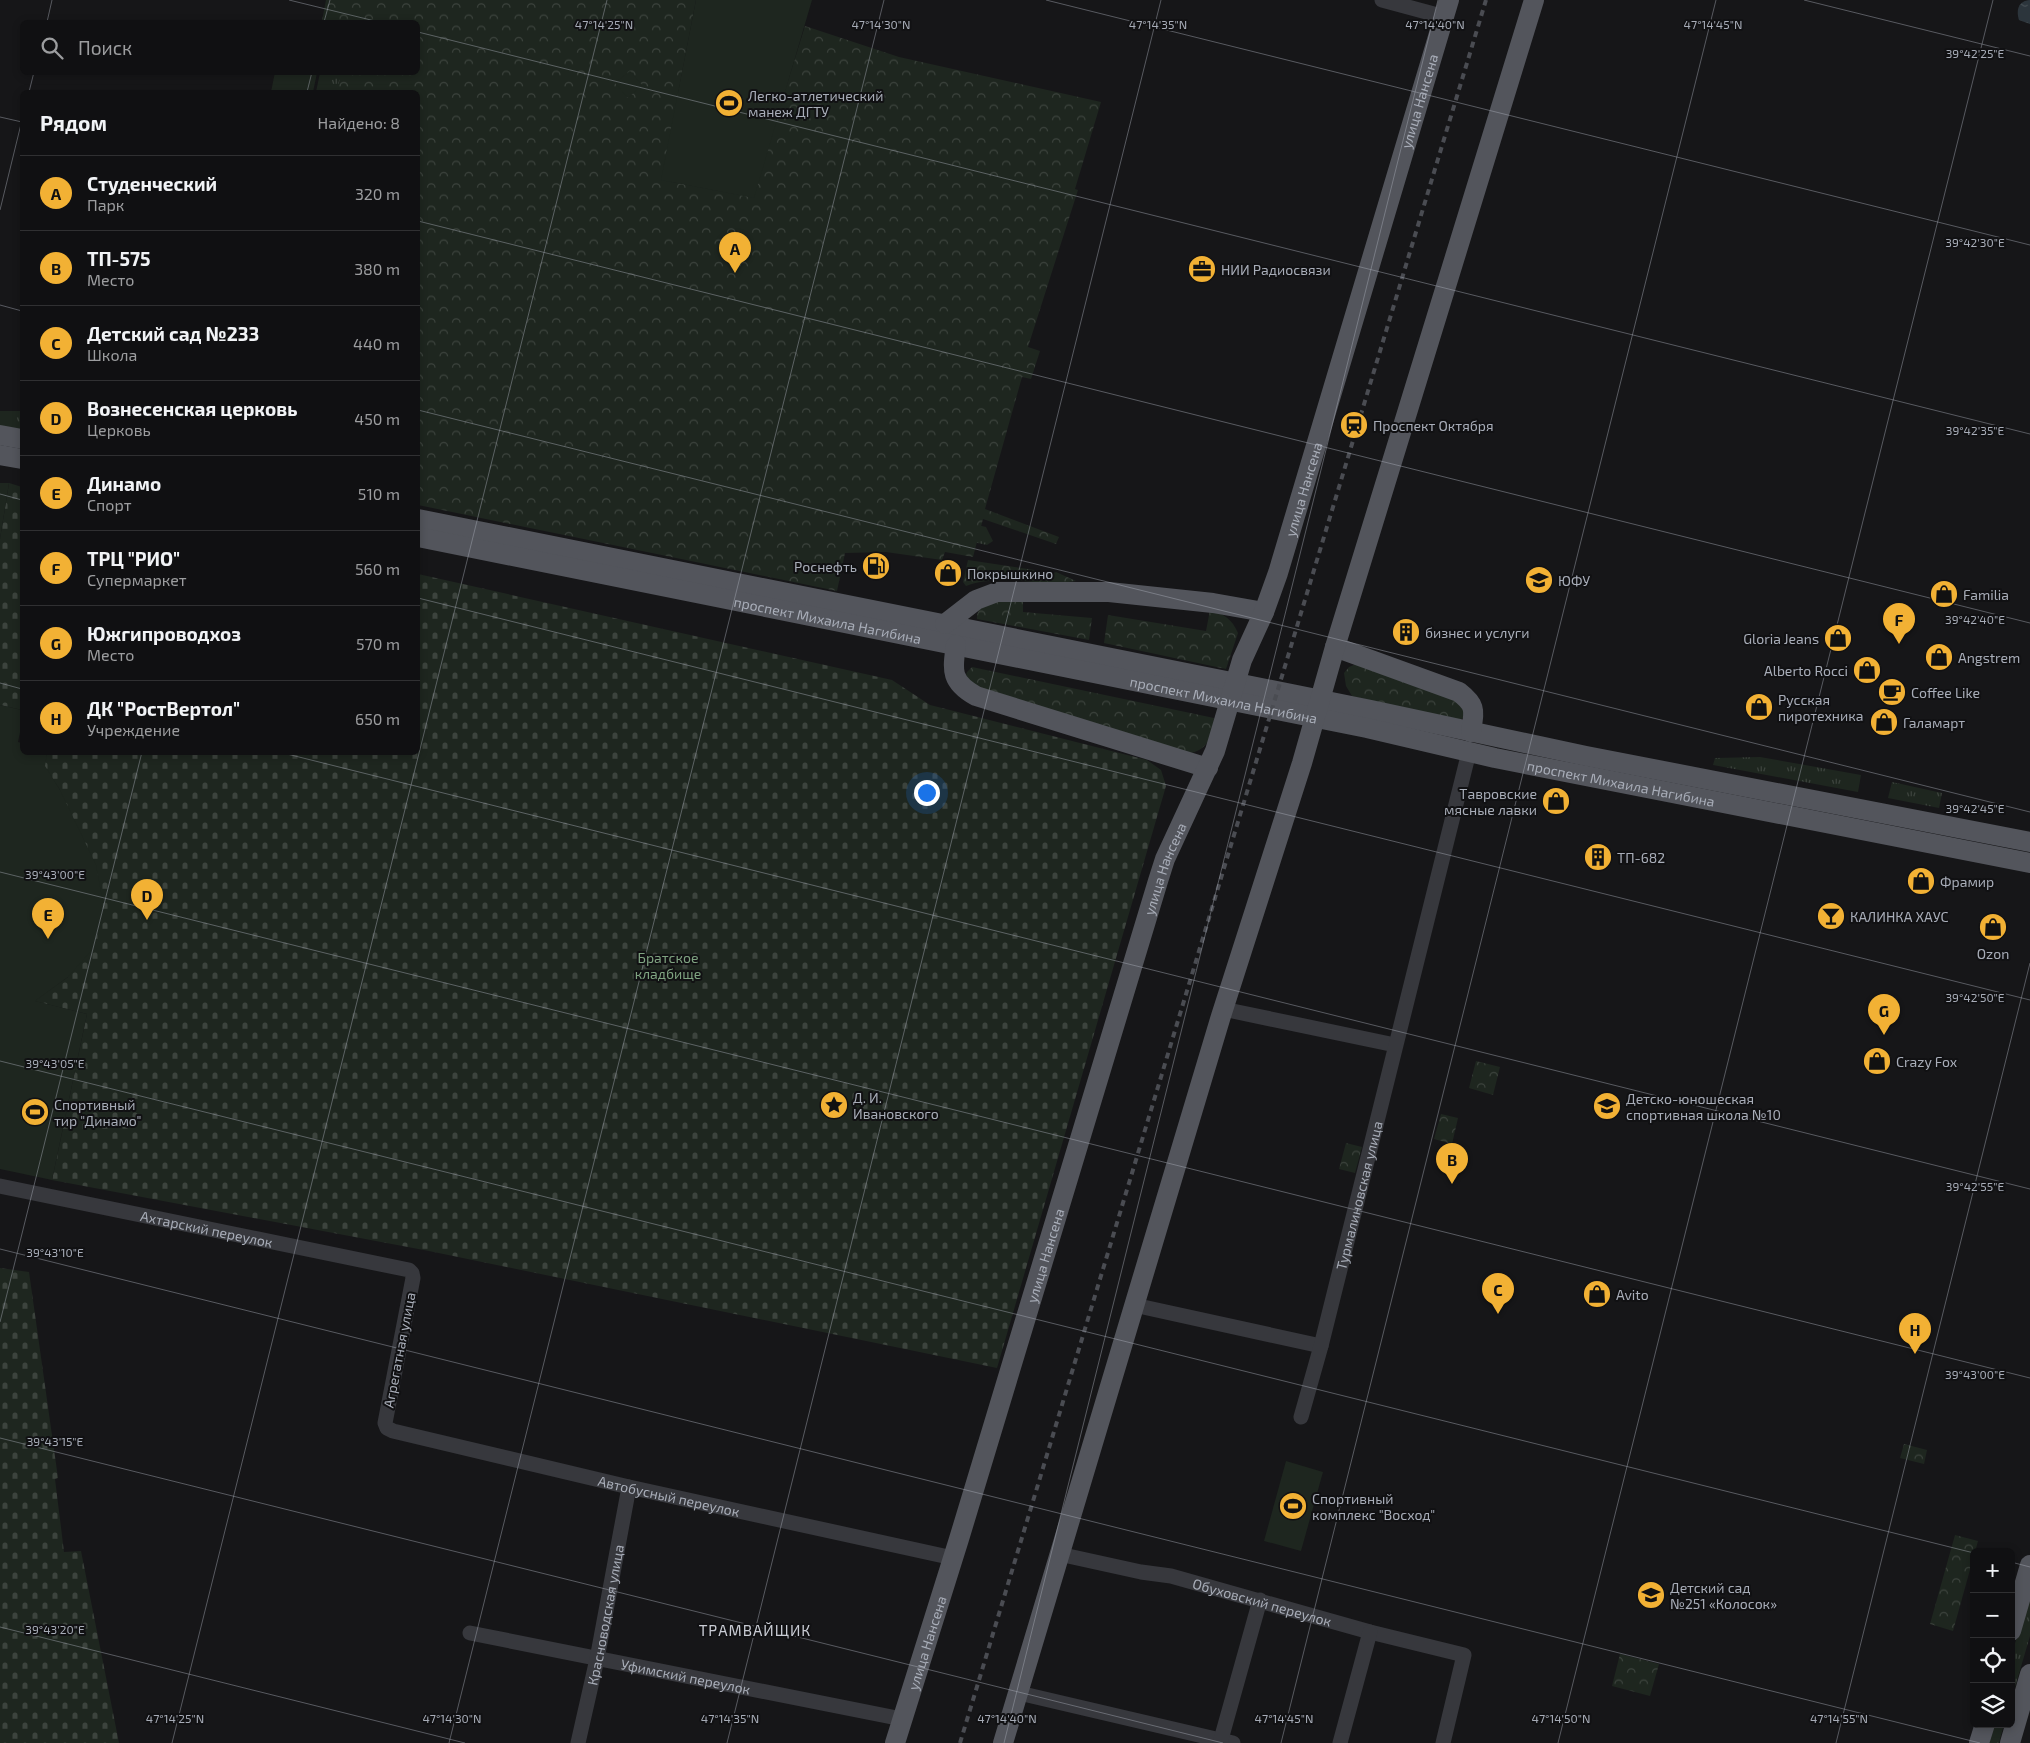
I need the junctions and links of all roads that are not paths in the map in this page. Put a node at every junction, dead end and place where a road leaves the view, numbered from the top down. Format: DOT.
graph roads {
  1 [pos="1382,0"];
  2 [pos="1534,0"];
  3 [pos="1447,8"];
  4 [pos="0,435"];
  5 [pos="20,439"];
  6 [pos="0,455"];
  7 [pos="20,458"];
  8 [pos="420,518"];
  9 [pos="420,537"];
  10 [pos="1278,573"];
  11 [pos="1226,606"];
  12 [pos="968,607"];
  13 [pos="1264,612"];
  14 [pos="945,624"];
  15 [pos="973,630"];
  16 [pos="956,646"];
  17 [pos="1335,647"];
  18 [pos="1246,651"];
  19 [pos="1471,732"];
  20 [pos="1469,752"];
  21 [pos="1208,768"];
  22 [pos="2030,842"];
  23 [pos="2030,863"];
  24 [pos="1223,1009"];
  25 [pos="1395,1045"];
  26 [pos="0,1186"];
  27 [pos="412,1273"];
  28 [pos="1134,1304"];
  29 [pos="1321,1346"];
  30 [pos="1301,1417"];
  31 [pos="387,1428"];
  32 [pos="629,1486"];
  33 [pos="1059,1554"];
  34 [pos="954,1558"];
  35 [pos="2030,1565"];
  36 [pos="1260,1600"];
  37 [pos="2015,1617"];
  38 [pos="1370,1632"];
  39 [pos="470,1633"];
  40 [pos="597,1659"];
  41 [pos="2030,1674"];
  42 [pos="1019,1693"];
  43 [pos="902,1720"];
  44 [pos="1984,1728"];
  45 [pos="1225,1742"];
  46 [pos="578,1743"];
  47 [pos="895,1743"];
  48 [pos="1003,1743"];
  49 [pos="1340,1743"];
  50 [pos="1443,1743"];
  51 [pos="1979,1743"];
  52 [pos="2010,1743"];
  1 -- 3 [label="street"];
  2 -- 17 [label="main road"];
  3 -- 10 [label="main road, улица Нансена"];
  4 -- 5 [label="main road"];
  6 -- 7 [label="main road"];
  8 -- 14 [label="main road, проспект Михаила Нагибина"];
  9 -- 16 [label="main road, проспект Михаила Нагибина"];
  10 -- 11 [label="main road"];
  10 -- 13 [label="main road, улица Нансена"];
  11 -- 12 [label="main road"];
  11 -- 13 [label="main road"];
  11 -- 18 [label="main road"];
  12 -- 14 [label="main road"];
  12 -- 15 [label="main road"];
  13 -- 18 [label="main road, улица Нансена"];
  14 -- 15 [label="main road, проспект Михаила Нагибина"];
  15 -- 19 [label="main road, проспект Михаила Нагибина"];
  16 -- 20 [label="main road, проспект Михаила Нагибина"];
  16 -- 21 [label="main road"];
  17 -- 19 [label="main road"];
  17 -- 24 [label="main road"];
  18 -- 21 [label="main road, улица Нансена"];
  19 -- 22 [label="main road, проспект Михаила Нагибина"];
  20 -- 23 [label="main road, проспект Михаила Нагибина"];
  20 -- 25 [label="street, Турмалиновская улица"];
  21 -- 34 [label="main road, улица Нансена"];
  24 -- 25 [label="street"];
  24 -- 28 [label="main road"];
  25 -- 29 [label="street, Турмалиновская улица"];
  26 -- 27 [label="street, Ахтарский переулок"];
  27 -- 31 [label="street, Агрегатная улица"];
  28 -- 29 [label="street"];
  28 -- 33 [label="main road"];
  29 -- 30 [label="street, Турмалиновская улица"];
  31 -- 32 [label="street, Автобусный переулок"];
  32 -- 34 [label="street, Автобусный переулок"];
  32 -- 40 [label="street, Красноводская улица"];
  33 -- 36 [label="street, Обуховский переулок"];
  33 -- 42 [label="main road"];
  34 -- 43 [label="main road, улица Нансена"];
  35 -- 37 [label="main road"];
  36 -- 38 [label="street, Обуховский переулок"];
  36 -- 45 [label="street"];
  38 -- 49 [label="street"];
  38 -- 50 [label="street, Обуховский переулок"];
  39 -- 40 [label="street, Уфимский переулок"];
  40 -- 43 [label="street, Уфимский переулок"];
  40 -- 46 [label="street, Красноводская улица"];
  41 -- 52 [label="main road"];
  42 -- 45 [label="street"];
  42 -- 48 [label="main road"];
  43 -- 47 [label="main road, улица Нансена"];
  44 -- 51 [label="main road"];
}
